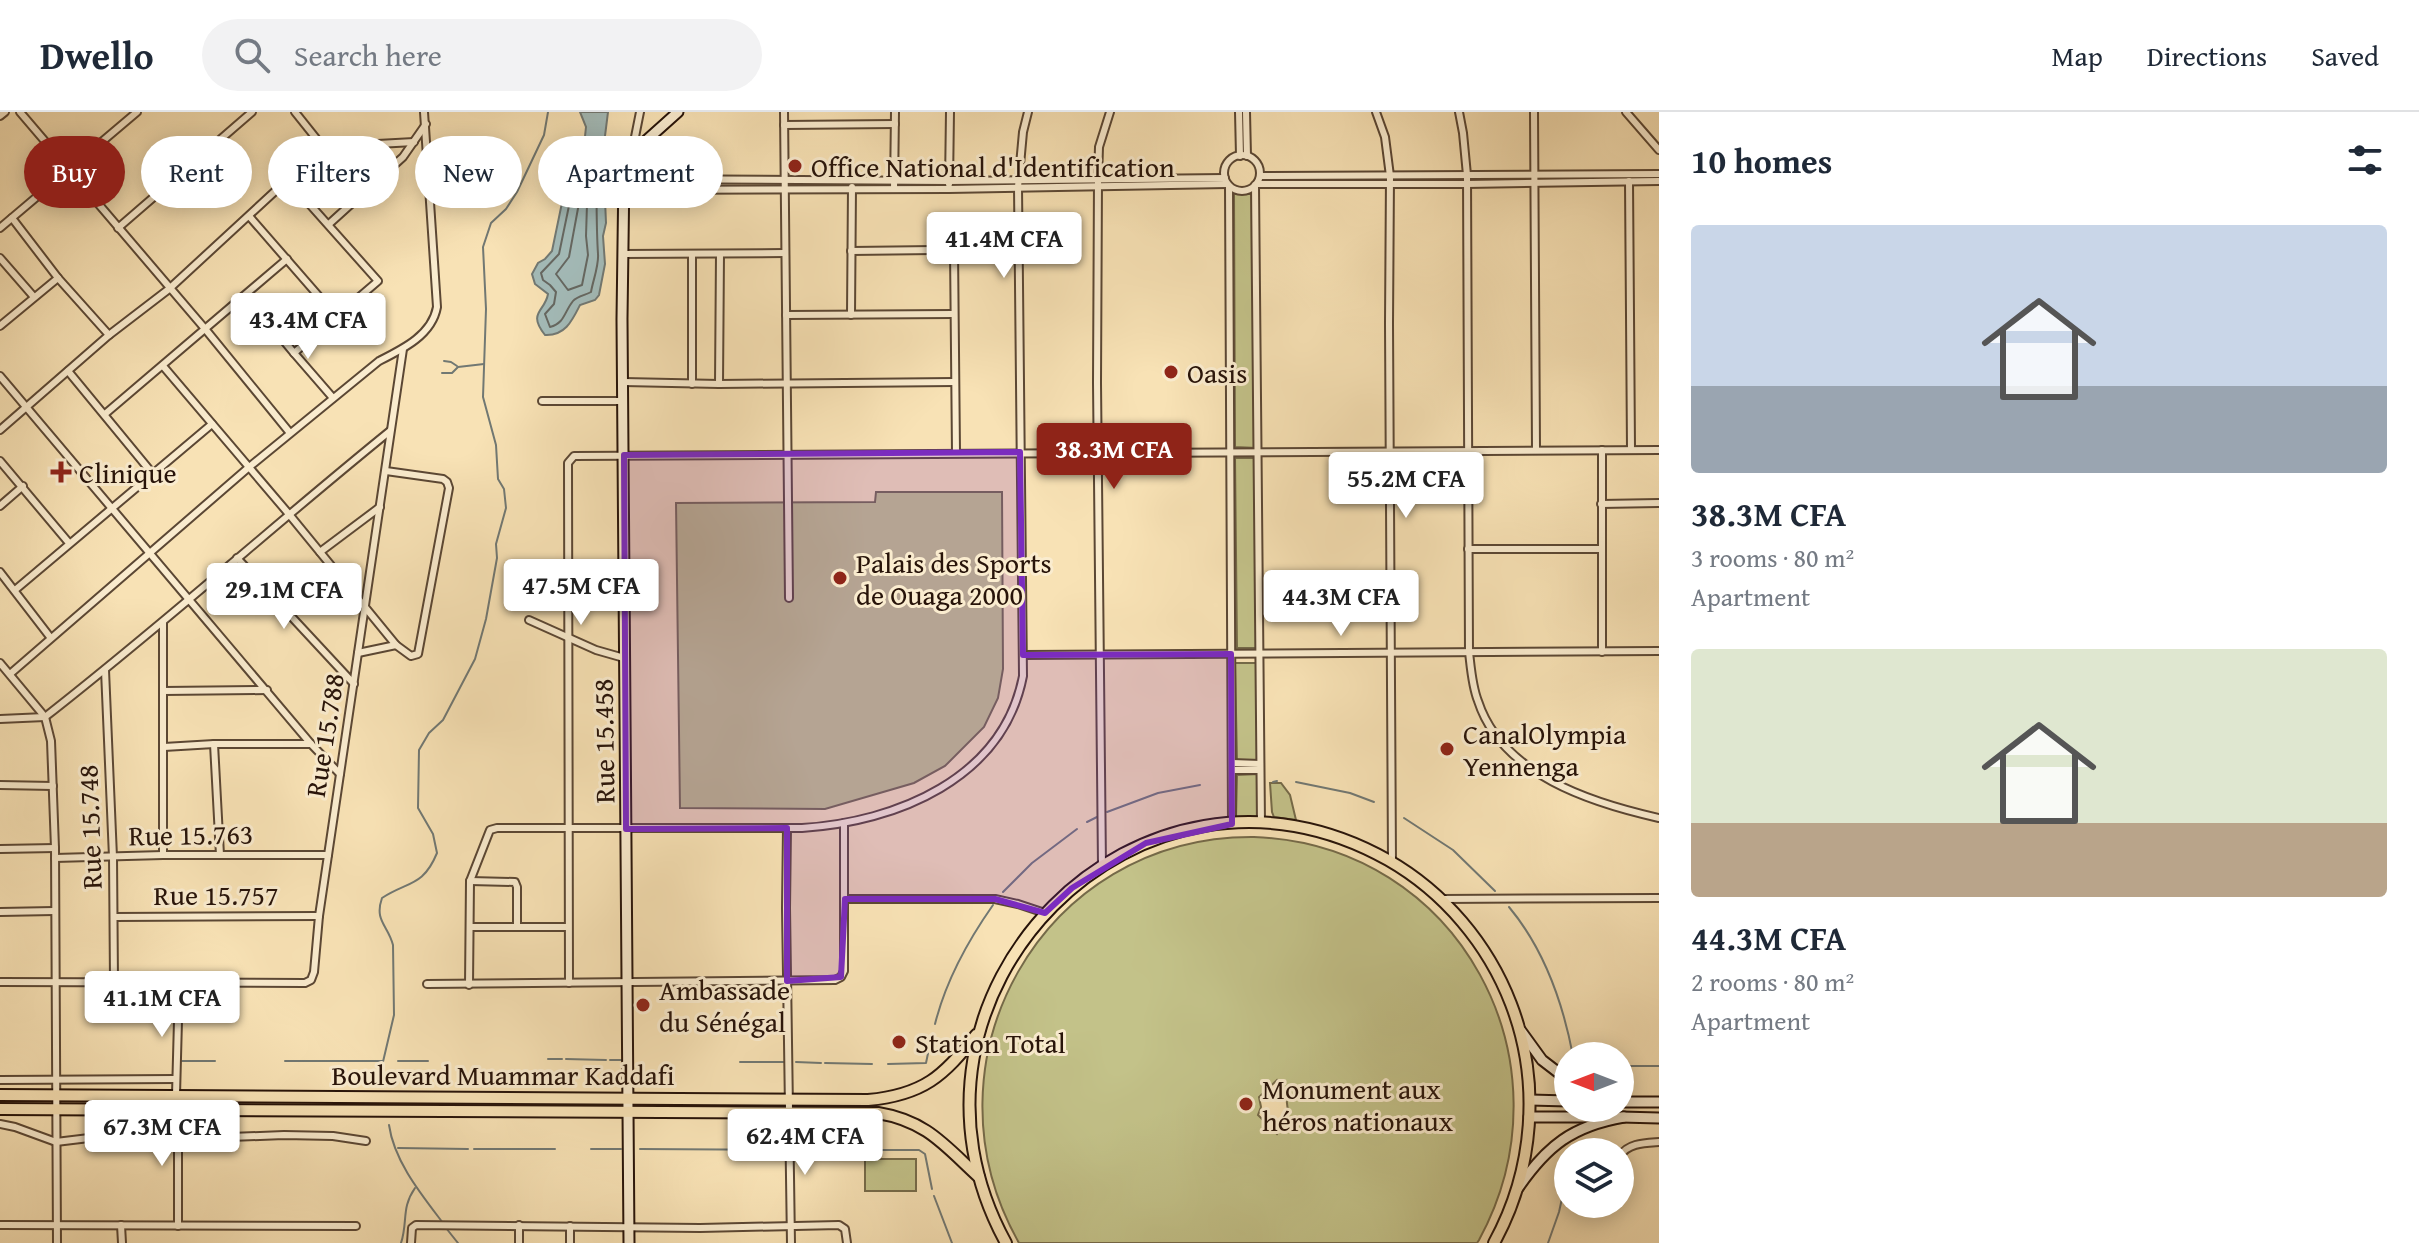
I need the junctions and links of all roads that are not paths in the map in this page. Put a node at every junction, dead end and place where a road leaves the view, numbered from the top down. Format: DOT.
graph roads {
  1 [pos="5,112"];
  2 [pos="20,112"];
  3 [pos="137,112"];
  4 [pos="252,112"];
  5 [pos="295,112"];
  6 [pos="424,112"];
  7 [pos="640,112"];
  8 [pos="678,112"];
  9 [pos="784,112"];
  10 [pos="895,112"];
  11 [pos="950,112"];
  12 [pos="1028,112"];
  13 [pos="1110,112"];
  14 [pos="1239,112"];
  15 [pos="1246,112"];
  16 [pos="1376,112"];
  17 [pos="1459,112"];
  18 [pos="1534,112"];
  19 [pos="1626,112"];
  20 [pos="0,116"];
  21 [pos="426,123"];
  22 [pos="895,124"];
  23 [pos="784,125"];
  24 [pos="41,136"];
  25 [pos="108,136"];
  26 [pos="314,136"];
  27 [pos="635,136"];
  28 [pos="650,136"];
  29 [pos="414,142"];
  30 [pos="399,143"];
  31 [pos="1659,150"];
  32 [pos="1243,156"];
  33 [pos="1534,174"];
  34 [pos="1659,174"];
  35 [pos="1467,175"];
  36 [pos="1390,176"];
  37 [pos="1629,178"];
  38 [pos="895,179"];
  39 [pos="723,180"];
  40 [pos="786,180"];
  41 [pos="851,180"];
  42 [pos="1659,181"];
  43 [pos="1257,182"];
  44 [pos="1018,183"];
  45 [pos="1098,183"];
  46 [pos="1227,183"];
  47 [pos="1535,183"];
  48 [pos="1467,184"];
  49 [pos="949,185"];
  50 [pos="1390,185"];
  51 [pos="723,189"];
  52 [pos="786,189"];
  53 [pos="852,189"];
  54 [pos="894,189"];
  55 [pos="268,199"];
  56 [pos="24,208"];
  57 [pos="101,208"];
  58 [pos="314,208"];
  59 [pos="623,208"];
  60 [pos="249,216"];
  61 [pos="12,218"];
  62 [pos="329,224"];
  63 [pos="0,228"];
  64 [pos="118,228"];
  65 [pos="1019,249"];
  66 [pos="954,250"];
  67 [pos="851,251"];
  68 [pos="785,253"];
  69 [pos="622,254"];
  70 [pos="692,254"];
  71 [pos="720,254"];
  72 [pos="0,258"];
  73 [pos="287,259"];
  74 [pos="58,278"];
  75 [pos="169,289"];
  76 [pos="246,295"];
  77 [pos="34,297"];
  78 [pos="954,314"];
  79 [pos="786,315"];
  80 [pos="851,315"];
  81 [pos="336,316"];
  82 [pos="0,326"];
  83 [pos="206,330"];
  84 [pos="109,335"];
  85 [pos="403,349"];
  86 [pos="294,353"];
  87 [pos="163,366"];
  88 [pos="68,371"];
  89 [pos="0,376"];
  90 [pos="624,382"];
  91 [pos="955,382"];
  92 [pos="692,384"];
  93 [pos="719,384"];
  94 [pos="786,384"];
  95 [pos="333,398"];
  96 [pos="542,401"];
  97 [pos="624,401"];
  98 [pos="27,406"];
  99 [pos="105,414"];
  100 [pos="212,424"];
  101 [pos="0,430"];
  102 [pos="392,430"];
  103 [pos="290,433"];
  104 [pos="1536,449"];
  105 [pos="1631,449"];
  106 [pos="1391,450"];
  107 [pos="1468,450"];
  108 [pos="1602,450"];
  109 [pos="1659,450"];
  110 [pos="1229,451"];
  111 [pos="1258,451"];
  112 [pos="956,452"];
  113 [pos="1020,452"];
  114 [pos="1099,452"];
  115 [pos="787,453"];
  116 [pos="624,455"];
  117 [pos="0,461"];
  118 [pos="248,468"];
  119 [pos="386,471"];
  120 [pos="152,473"];
  121 [pos="23,486"];
  122 [pos="1659,503"];
  123 [pos="1601,504"];
  124 [pos="0,506"];
  125 [pos="380,507"];
  126 [pos="114,508"];
  127 [pos="288,513"];
  128 [pos="69,543"];
  129 [pos="1468,549"];
  130 [pos="1602,549"];
  131 [pos="320,552"];
  132 [pos="150,553"];
  133 [pos="237,558"];
  134 [pos="0,572"];
  135 [pos="15,590"];
  136 [pos="789,598"];
  137 [pos="190,600"];
  138 [pos="365,606"];
  139 [pos="529,620"];
  140 [pos="163,622"];
  141 [pos="50,637"];
  142 [pos="567,638"];
  143 [pos="396,645"];
  144 [pos="1659,651"];
  145 [pos="1469,652"];
  146 [pos="1602,652"];
  147 [pos="358,653"];
  148 [pos="1392,653"];
  149 [pos="1100,654"];
  150 [pos="1231,654"];
  151 [pos="1259,654"];
  152 [pos="1023,655"];
  153 [pos="624,658"];
  154 [pos="0,663"];
  155 [pos="105,670"];
  156 [pos="10,674"];
  157 [pos="354,684"];
  158 [pos="267,690"];
  159 [pos="163,691"];
  160 [pos="45,717"];
  161 [pos="0,719"];
  162 [pos="214,744"];
  163 [pos="311,744"];
  164 [pos="164,747"];
  165 [pos="1232,767"];
  166 [pos="1260,767"];
  167 [pos="340,774"];
  168 [pos="0,785"];
  169 [pos="53,786"];
  170 [pos="1659,818"];
  171 [pos="844,823"];
  172 [pos="1232,824"];
  173 [pos="1261,824"];
  174 [pos="568,828"];
  175 [pos="787,828"];
  176 [pos="626,829"];
  177 [pos="55,848"];
  178 [pos="0,849"];
  179 [pos="163,855"];
  180 [pos="220,855"];
  181 [pos="328,855"];
  182 [pos="113,857"];
  183 [pos="55,858"];
  184 [pos="1392,863"];
  185 [pos="1102,866"];
  186 [pos="470,881"];
  187 [pos="1659,898"];
  188 [pos="845,899"];
  189 [pos="1441,899"];
  190 [pos="54,911"];
  191 [pos="0,912"];
  192 [pos="1045,913"];
  193 [pos="319,916"];
  194 [pos="114,917"];
  195 [pos="471,927"];
  196 [pos="517,927"];
  197 [pos="568,927"];
  198 [pos="787,981"];
  199 [pos="0,982"];
  200 [pos="114,982"];
  201 [pos="627,982"];
  202 [pos="55,983"];
  203 [pos="179,983"];
  204 [pos="569,983"];
  205 [pos="427,984"];
  206 [pos="469,985"];
  207 [pos="1519,1028"];
  208 [pos="980,1030"];
  209 [pos="1554,1069"];
  210 [pos="56,1079"];
  211 [pos="176,1079"];
  212 [pos="0,1080"];
  213 [pos="0,1095"];
  214 [pos="56,1095"];
  215 [pos="176,1095"];
  216 [pos="627,1099"];
  217 [pos="789,1099"];
  218 [pos="1530,1100"];
  219 [pos="1554,1101"];
  220 [pos="1634,1102"];
  221 [pos="1659,1102"];
  222 [pos="0,1109"];
  223 [pos="56,1109"];
  224 [pos="178,1110"];
  225 [pos="627,1112"];
  226 [pos="789,1112"];
  227 [pos="1529,1117"];
  228 [pos="1554,1117"];
  229 [pos="1634,1117"];
  230 [pos="1659,1118"];
  231 [pos="1603,1122"];
  232 [pos="0,1124"];
  233 [pos="178,1139"];
  234 [pos="366,1141"];
  235 [pos="56,1142"];
  236 [pos="1659,1142"];
  237 [pos="1634,1146"];
  238 [pos="979,1177"];
  239 [pos="1517,1189"];
  240 [pos="0,1225"];
  241 [pos="57,1225"];
  242 [pos="121,1225"];
  243 [pos="519,1225"];
  244 [pos="791,1225"];
  245 [pos="178,1226"];
  246 [pos="356,1226"];
  247 [pos="570,1226"];
  248 [pos="628,1227"];
  249 [pos="57,1243"];
  250 [pos="122,1243"];
  251 [pos="411,1243"];
  252 [pos="519,1243"];
  253 [pos="570,1243"];
  254 [pos="629,1243"];
  255 [pos="791,1243"];
  256 [pos="847,1243"];
  257 [pos="1006,1243"];
  258 [pos="1494,1243"];
  1 -- 20 [label="street"];
  2 -- 24 [label="street"];
  3 -- 25 [label="street"];
  4 -- 64 [label="street"];
  5 -- 26 [label="street"];
  6 -- 21 [label="street"];
  7 -- 27 [label="street"];
  8 -- 28 [label="main road"];
  9 -- 23 [label="street"];
  10 -- 22 [label="street"];
  11 -- 49 [label="street"];
  12 -- 44 [label="street"];
  13 -- 45 [label="street"];
  14 -- 32 [label="street"];
  15 -- 32 [label="street"];
  16 -- 36 [label="street"];
  17 -- 35 [label="street"];
  18 -- 33 [label="street"];
  19 -- 31 [label="street"];
  21 -- 29 [label="street"];
  21 -- 85 [label="street"];
  22 -- 23 [label="street"];
  22 -- 38 [label="street"];
  23 -- 40 [label="street"];
  29 -- 30 [label="street"];
  29 -- 62 [label="street"];
  32 -- 43 [label="street"];
  32 -- 46 [label="street"];
  33 -- 35 [label="street"];
  33 -- 37 [label="street"];
  33 -- 47 [label="street"];
  34 -- 37 [label="street"];
  35 -- 36 [label="street"];
  35 -- 48 [label="street"];
  36 -- 43 [label="street"];
  36 -- 50 [label="street"];
  37 -- 42 [label="street"];
  37 -- 47 [label="street"];
  37 -- 105 [label="street"];
  38 -- 41 [label="street"];
  38 -- 49 [label="street"];
  38 -- 54 [label="street"];
  39 -- 40 [label="street"];
  40 -- 41 [label="street"];
  40 -- 52 [label="street"];
  41 -- 53 [label="street"];
  43 -- 46 [label="street"];
  43 -- 50 [label="street"];
  43 -- 111 [label="street"];
  44 -- 45 [label="street"];
  44 -- 49 [label="street"];
  44 -- 65 [label="street"];
  45 -- 46 [label="street"];
  45 -- 114 [label="street"];
  46 -- 110 [label="street"];
  47 -- 48 [label="street"];
  47 -- 104 [label="street"];
  48 -- 50 [label="street"];
  48 -- 107 [label="street"];
  49 -- 54 [label="street"];
  50 -- 106 [label="street"];
  51 -- 52 [label="street"];
  52 -- 53 [label="street"];
  52 -- 68 [label="street"];
  53 -- 54 [label="street"];
  53 -- 67 [label="street"];
  55 -- 60 [label="street"];
  56 -- 61 [label="street"];
  57 -- 64 [label="street"];
  58 -- 62 [label="street"];
  59 -- 69 [label="main road, Rue 15.458"];
  60 -- 73 [label="street"];
  60 -- 75 [label="street"];
  61 -- 63 [label="street"];
  61 -- 74 [label="street"];
  62 -- 81 [label="street"];
  64 -- 75 [label="street"];
  65 -- 66 [label="street"];
  65 -- 113 [label="street"];
  66 -- 67 [label="street"];
  66 -- 78 [label="street"];
  67 -- 80 [label="street"];
  68 -- 71 [label="street"];
  68 -- 79 [label="street"];
  69 -- 70 [label="street"];
  69 -- 90 [label="main road, Rue 15.458"];
  70 -- 71 [label="street"];
  70 -- 92 [label="street"];
  71 -- 93 [label="street"];
  72 -- 77 [label="street"];
  73 -- 76 [label="street"];
  73 -- 81 [label="street"];
  74 -- 77 [label="street"];
  74 -- 84 [label="street"];
  75 -- 83 [label="street"];
  75 -- 84 [label="street"];
  76 -- 83 [label="street"];
  76 -- 86 [label="street"];
  77 -- 82 [label="street"];
  78 -- 80 [label="street"];
  78 -- 91 [label="street"];
  79 -- 80 [label="street"];
  79 -- 94 [label="street"];
  81 -- 86 [label="street"];
  83 -- 87 [label="street"];
  83 -- 103 [label="street"];
  84 -- 88 [label="street"];
  85 -- 95 [label="street"];
  85 -- 102 [label="street, Rue 15.788"];
  86 -- 95 [label="street"];
  87 -- 99 [label="street"];
  87 -- 100 [label="street"];
  88 -- 98 [label="street"];
  88 -- 99 [label="street"];
  89 -- 98 [label="street"];
  90 -- 92 [label="street"];
  90 -- 97 [label="main road, Rue 15.458"];
  91 -- 94 [label="street"];
  91 -- 112 [label="street"];
  92 -- 93 [label="street"];
  93 -- 94 [label="street"];
  94 -- 115 [label="street"];
  95 -- 103 [label="street"];
  96 -- 97 [label="street"];
  97 -- 116 [label="main road, Rue 15.458"];
  98 -- 101 [label="street"];
  98 -- 126 [label="street"];
  99 -- 120 [label="street"];
  100 -- 118 [label="street"];
  100 -- 120 [label="street"];
  102 -- 119 [label="street, Rue 15.788"];
  102 -- 127 [label="street"];
  103 -- 118 [label="street"];
  104 -- 107 [label="street"];
  104 -- 108 [label="street"];
  105 -- 108 [label="street"];
  105 -- 109 [label="street"];
  106 -- 107 [label="street"];
  106 -- 111 [label="street"];
  106 -- 148 [label="street"];
  107 -- 129 [label="street"];
  108 -- 123 [label="street"];
  110 -- 111 [label="street"];
  110 -- 114 [label="street"];
  110 -- 150 [label="street"];
  111 -- 151 [label="street"];
  112 -- 113 [label="street"];
  112 -- 115 [label="street"];
  113 -- 114 [label="street"];
  113 -- 152 [label="street"];
  114 -- 149 [label="street"];
  115 -- 116 [label="street"];
  115 -- 136 [label="street"];
  116 -- 142 [label="street"];
  116 -- 153 [label="main road, Rue 15.458"];
  117 -- 121 [label="street"];
  118 -- 127 [label="street"];
  118 -- 132 [label="street"];
  119 -- 125 [label="street, Rue 15.788"];
  119 -- 143 [label="street"];
  120 -- 126 [label="street"];
  121 -- 124 [label="street"];
  121 -- 128 [label="street"];
  122 -- 123 [label="street"];
  123 -- 130 [label="street"];
  125 -- 131 [label="street"];
  125 -- 138 [label="street, Rue 15.788"];
  126 -- 128 [label="street"];
  126 -- 132 [label="street"];
  127 -- 131 [label="street"];
  127 -- 133 [label="street"];
  128 -- 135 [label="street"];
  129 -- 130 [label="street"];
  129 -- 145 [label="street"];
  130 -- 146 [label="street"];
  131 -- 138 [label="street"];
  132 -- 137 [label="street"];
  132 -- 141 [label="street"];
  133 -- 137 [label="street"];
  133 -- 157 [label="street"];
  134 -- 135 [label="street"];
  135 -- 141 [label="street"];
  137 -- 140 [label="street"];
  137 -- 158 [label="street"];
  138 -- 143 [label="street"];
  138 -- 147 [label="street, Rue 15.788"];
  139 -- 142 [label="street"];
  140 -- 155 [label="street"];
  140 -- 159 [label="street"];
  141 -- 156 [label="street"];
  142 -- 153 [label="street"];
  142 -- 174 [label="street"];
  143 -- 147 [label="street"];
  144 -- 146 [label="street"];
  145 -- 146 [label="street"];
  145 -- 148 [label="street"];
  145 -- 170 [label="street"];
  147 -- 157 [label="street, Rue 15.788"];
  148 -- 151 [label="street"];
  148 -- 184 [label="street"];
  149 -- 150 [label="street"];
  149 -- 152 [label="street"];
  149 -- 185 [label="street"];
  150 -- 151 [label="street"];
  150 -- 165 [label="street"];
  151 -- 166 [label="street"];
  152 -- 171 [label="street"];
  153 -- 176 [label="main road, Rue 15.458"];
  154 -- 156 [label="street"];
  155 -- 160 [label="street"];
  155 -- 182 [label="street, Rue 15.748"];
  156 -- 160 [label="street"];
  157 -- 167 [label="street, Rue 15.788"];
  158 -- 159 [label="street"];
  158 -- 163 [label="street"];
  159 -- 164 [label="street"];
  160 -- 161 [label="street"];
  160 -- 169 [label="street"];
  162 -- 163 [label="street"];
  162 -- 164 [label="street"];
  162 -- 180 [label="street"];
  163 -- 167 [label="street"];
  164 -- 179 [label="street"];
  165 -- 166 [label="street"];
  165 -- 172 [label="street"];
  166 -- 173 [label="street"];
  167 -- 181 [label="street, Rue 15.788"];
  168 -- 169 [label="street"];
  169 -- 177 [label="street"];
  171 -- 175 [label="street"];
  171 -- 188 [label="street"];
  172 -- 173 [label="main road"];
  172 -- 185 [label="main road"];
  173 -- 184 [label="main road"];
  174 -- 176 [label="street"];
  174 -- 186 [label="street"];
  174 -- 197 [label="street"];
  175 -- 176 [label="street"];
  175 -- 198 [label="street"];
  176 -- 201 [label="main road, Rue 15.458"];
  177 -- 178 [label="street"];
  177 -- 183 [label="street"];
  179 -- 180 [label="street, Rue 15.763"];
  179 -- 182 [label="street, Rue 15.763"];
  180 -- 181 [label="street, Rue 15.763"];
  181 -- 193 [label="street, Rue 15.788"];
  182 -- 183 [label="street, Rue 15.763"];
  182 -- 194 [label="street, Rue 15.748"];
  183 -- 190 [label="street"];
  184 -- 189 [label="main road"];
  185 -- 192 [label="main road"];
  186 -- 195 [label="street"];
  186 -- 196 [label="street"];
  187 -- 189 [label="street"];
  188 -- 192 [label="street"];
  188 -- 198 [label="street"];
  189 -- 207 [label="main road"];
  190 -- 191 [label="street"];
  190 -- 202 [label="street"];
  192 -- 208 [label="main road"];
  193 -- 194 [label="street, Rue 15.757"];
  193 -- 203 [label="street, Rue 15.788"];
  194 -- 200 [label="street, Rue 15.748"];
  195 -- 196 [label="street"];
  195 -- 206 [label="street"];
  196 -- 197 [label="street"];
  197 -- 204 [label="street"];
  198 -- 201 [label="street"];
  198 -- 217 [label="street"];
  199 -- 202 [label="street"];
  200 -- 202 [label="street"];
  200 -- 203 [label="street"];
  201 -- 204 [label="street"];
  201 -- 216 [label="main road, Rue 15.458"];
  202 -- 210 [label="street"];
  203 -- 211 [label="street"];
  204 -- 206 [label="street"];
  205 -- 206 [label="street"];
  207 -- 209 [label="main road"];
  207 -- 218 [label="main road"];
  208 -- 217 [label="main road, Boulevard Muammar Kaddafi"];
  208 -- 238 [label="main road"];
  210 -- 211 [label="street"];
  210 -- 212 [label="street"];
  210 -- 214 [label="street"];
  211 -- 215 [label="street"];
  213 -- 214 [label="main road, Boulevard Muammar Kaddafi"];
  214 -- 215 [label="main road, Boulevard Muammar Kaddafi"];
  214 -- 223 [label="street"];
  215 -- 216 [label="main road, Boulevard Muammar Kaddafi"];
  216 -- 217 [label="main road, Boulevard Muammar Kaddafi"];
  216 -- 225 [label="main road, Rue 15.458"];
  217 -- 226 [label="street"];
  218 -- 219 [label="main road"];
  218 -- 227 [label="main road"];
  220 -- 221 [label="main road"];
  222 -- 223 [label="main road, Boulevard Muammar Kaddafi"];
  223 -- 224 [label="main road, Boulevard Muammar Kaddafi"];
  223 -- 235 [label="street"];
  224 -- 225 [label="main road, Boulevard Muammar Kaddafi"];
  224 -- 233 [label="street"];
  225 -- 226 [label="main road, Boulevard Muammar Kaddafi"];
  225 -- 248 [label="main road, Rue 15.458"];
  226 -- 238 [label="main road, Boulevard Muammar Kaddafi"];
  226 -- 244 [label="street"];
  227 -- 228 [label="main road"];
  227 -- 239 [label="main road"];
  229 -- 230 [label="main road"];
  231 -- 239 [label="main road"];
  232 -- 235 [label="street"];
  233 -- 234 [label="street"];
  233 -- 235 [label="street"];
  233 -- 245 [label="street"];
  235 -- 241 [label="street"];
  236 -- 237 [label="street"];
  238 -- 257 [label="main road"];
  239 -- 258 [label="main road"];
  240 -- 241 [label="street"];
  241 -- 242 [label="street"];
  241 -- 249 [label="street"];
  242 -- 245 [label="street"];
  242 -- 250 [label="street"];
  243 -- 247 [label="street"];
  243 -- 251 [label="street"];
  243 -- 252 [label="street"];
  244 -- 248 [label="street"];
  244 -- 255 [label="street"];
  244 -- 256 [label="street"];
  245 -- 246 [label="street"];
  247 -- 248 [label="street"];
  247 -- 253 [label="street"];
  248 -- 254 [label="main road, Rue 15.458"];
}
